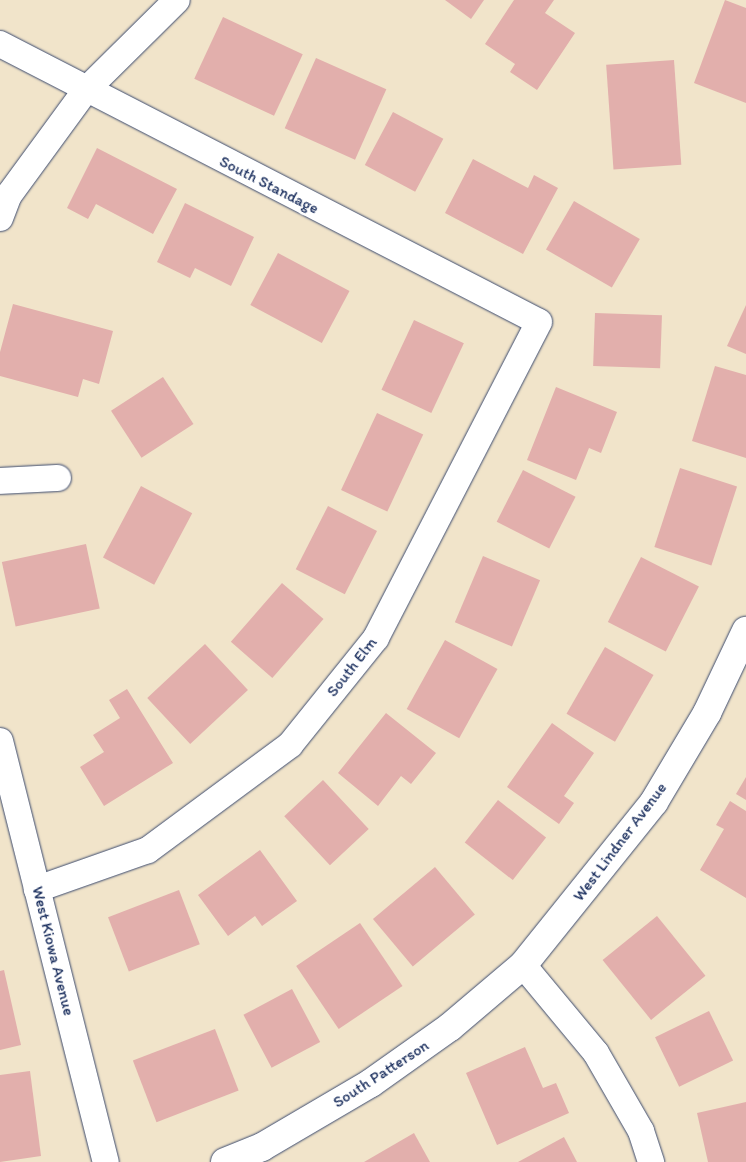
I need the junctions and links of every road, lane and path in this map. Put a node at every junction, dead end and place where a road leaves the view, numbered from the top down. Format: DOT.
graph roads {
  1 [pos="177,0"];
  2 [pos="0,44"];
  3 [pos="85,91"];
  4 [pos="0,218"];
  5 [pos="539,322"];
  6 [pos="58,478"];
  7 [pos="0,481"];
  8 [pos="746,631"];
  9 [pos="0,741"];
  10 [pos="38,889"];
  11 [pos="523,965"];
  12 [pos="106,1162"];
  13 [pos="225,1162"];
  14 [pos="651,1162"];
  1 -- 3 [label="street"];
  2 -- 3 [label="street, South Standage"];
  3 -- 4 [label="street"];
  3 -- 5 [label="street, South Standage"];
  5 -- 10 [label="street, South Elm"];
  6 -- 7 [label="street"];
  8 -- 11 [label="street, West Lindner Avenue"];
  9 -- 10 [label="street, West Kiowa Avenue"];
  10 -- 12 [label="street, West Kiowa Avenue"];
  11 -- 13 [label="street, South Patterson"];
  11 -- 14 [label="street"];
}
